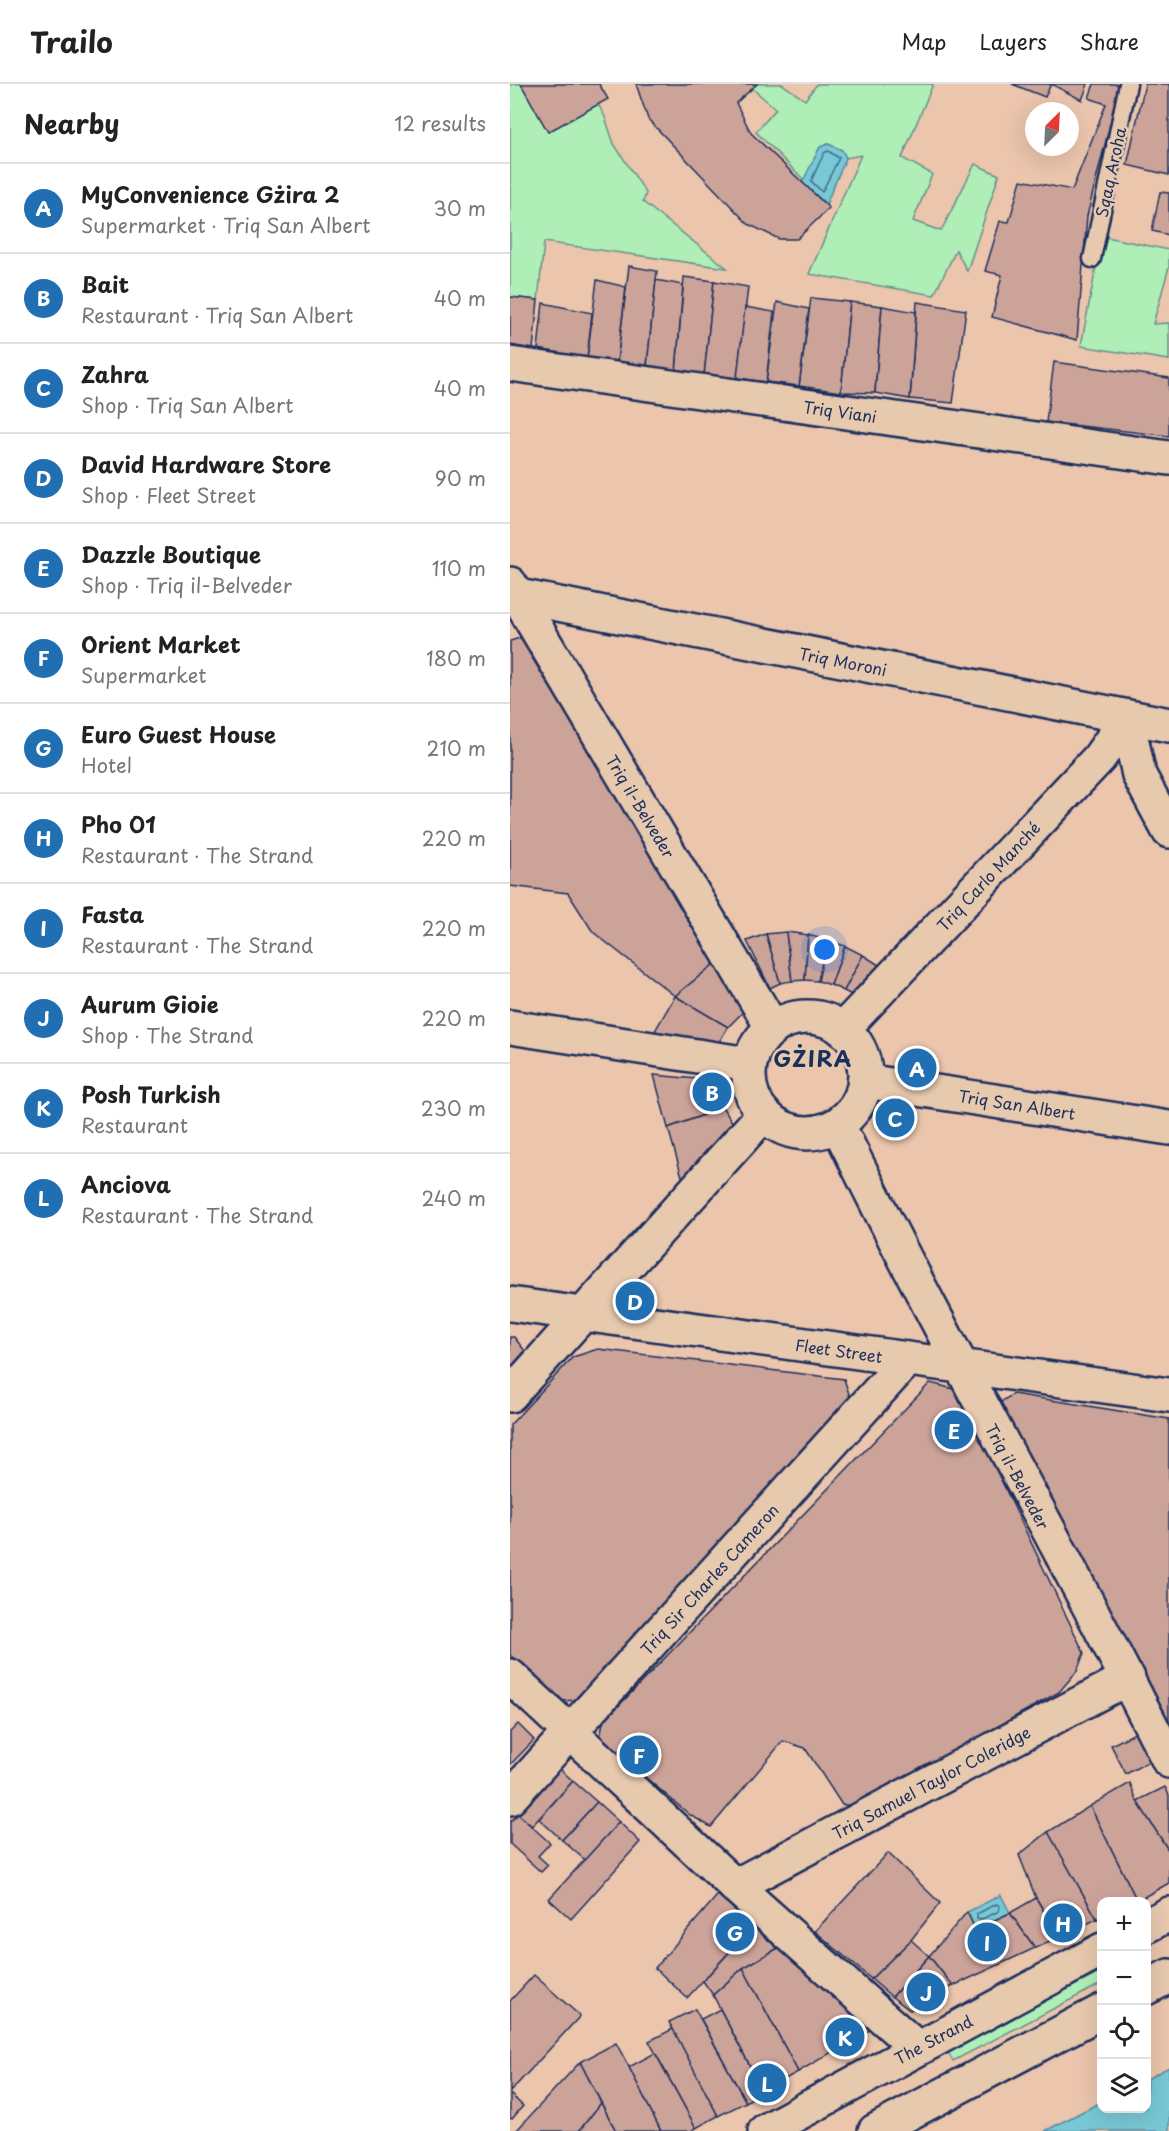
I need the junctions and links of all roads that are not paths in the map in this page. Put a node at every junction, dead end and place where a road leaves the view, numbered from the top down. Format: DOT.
graph roads {
  1 [pos="1128,84"];
  2 [pos="1092,259"];
  3 [pos="510,364"];
  4 [pos="1169,458"];
  5 [pos="513,593"];
  6 [pos="1127,718"];
  7 [pos="1169,725"];
  8 [pos="1169,831"];
  9 [pos="510,1027"];
  10 [pos="772,1027"];
  11 [pos="843,1029"];
  12 [pos="749,1064"];
  13 [pos="865,1081"];
  14 [pos="763,1115"];
  15 [pos="838,1125"];
  16 [pos="1169,1128"];
  17 [pos="510,1305"];
  18 [pos="583,1313"];
  19 [pos="907,1360"];
  20 [pos="960,1367"];
  21 [pos="510,1395"];
  22 [pos="1169,1395"];
  23 [pos="510,1676"];
  24 [pos="1128,1678"];
  25 [pos="572,1732"];
  26 [pos="1169,1761"];
  27 [pos="510,1797"];
  28 [pos="735,1886"];
  29 [pos="1169,1914"];
  30 [pos="1151,1923"];
  31 [pos="1099,1951"];
  32 [pos="1169,1976"];
  33 [pos="1151,1985"];
  34 [pos="1097,2014"];
  35 [pos="916,2047"];
  36 [pos="765,2131"];
  37 [pos="875,2131"];
  1 -- 2 [label="lane, Sqaq Aroha"];
  3 -- 4 [label="street, Triq Viani"];
  5 -- 6 [label="street, Triq Moroni"];
  5 -- 10 [label="street, Triq il-Belveder"];
  6 -- 7 [label="street, Triq Moroni"];
  6 -- 8 [label="street"];
  6 -- 11 [label="street, Triq Carlo Manché"];
  9 -- 12 [label="street"];
  10 -- 11 [label="street"];
  10 -- 12 [label="street"];
  11 -- 13 [label="street"];
  12 -- 14 [label="street"];
  13 -- 15 [label="street"];
  13 -- 16 [label="street, Triq San Albert"];
  14 -- 15 [label="street"];
  14 -- 18 [label="street"];
  15 -- 20 [label="street, Triq il-Belveder"];
  17 -- 18 [label="street, Fleet Street"];
  18 -- 19 [label="street, Fleet Street"];
  18 -- 21 [label="street"];
  19 -- 20 [label="street, Fleet Street"];
  19 -- 25 [label="street, Triq Sir Charles Cameron"];
  20 -- 22 [label="street, Fleet Street"];
  20 -- 24 [label="street, Triq il-Belveder"];
  23 -- 25 [label="street"];
  24 -- 26 [label="street, Triq il-Belveder"];
  24 -- 28 [label="street, Triq Samuel Taylor Coleridge"];
  25 -- 27 [label="street, Triq Sir Charles Cameron"];
  25 -- 28 [label="street"];
  28 -- 35 [label="street"];
  29 -- 30 [label="street"];
  31 -- 35 [label="street, The Strand"];
  32 -- 33 [label="street"];
  34 -- 37 [label="street"];
  35 -- 36 [label="street, The Strand"];
}
